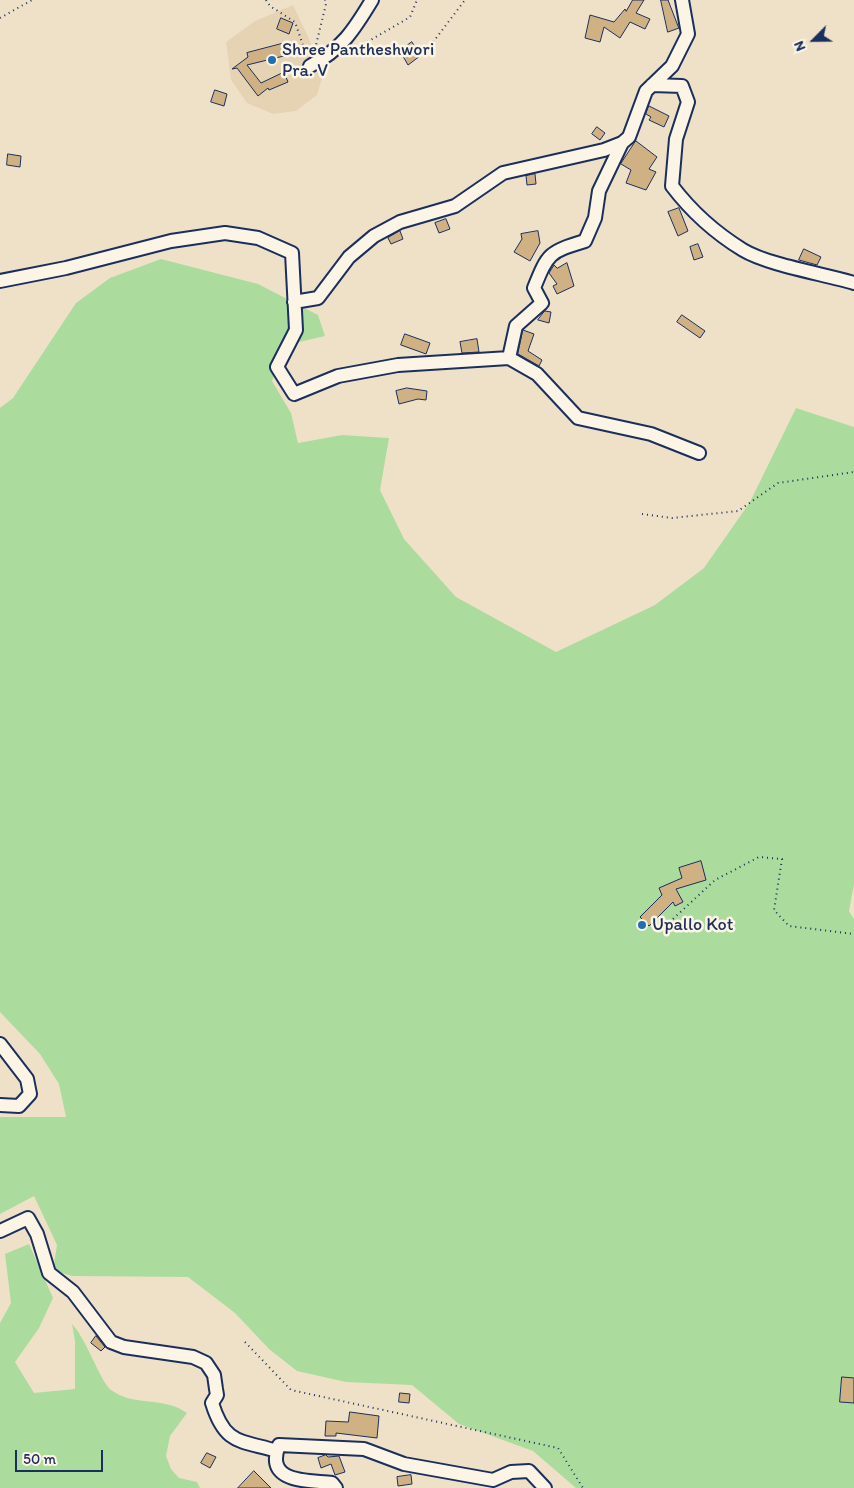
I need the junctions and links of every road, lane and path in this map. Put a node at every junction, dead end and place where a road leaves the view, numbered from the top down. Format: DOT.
graph roads {
  1 [pos="32,0"];
  2 [pos="266,0"];
  3 [pos="325,0"];
  4 [pos="372,0"];
  5 [pos="417,0"];
  6 [pos="465,0"];
  7 [pos="682,0"];
  8 [pos="0,18"];
  9 [pos="430,46"];
  10 [pos="344,56"];
  11 [pos="310,66"];
  12 [pos="652,85"];
  13 [pos="622,143"];
  14 [pos="0,281"];
  15 [pos="854,283"];
  16 [pos="294,302"];
  17 [pos="509,358"];
  18 [pos="699,452"];
  19 [pos="854,472"];
  20 [pos="642,514"];
  21 [pos="673,919"];
  22 [pos="854,934"];
  23 [pos="0,1044"];
  24 [pos="0,1105"];
  25 [pos="0,1231"];
  26 [pos="245,1342"];
  27 [pos="277,1451"];
  28 [pos="336,1488"];
  29 [pos="546,1488"];
  30 [pos="583,1488"];
  1 -- 8 [label="path"];
  2 -- 11 [label="path"];
  3 -- 11 [label="path"];
  4 -- 11 [label="street"];
  5 -- 10 [label="path"];
  6 -- 9 [label="path"];
  7 -- 12 [label="street"];
  12 -- 13 [label="street"];
  12 -- 15 [label="street"];
  13 -- 16 [label="street"];
  13 -- 17 [label="street"];
  14 -- 16 [label="street"];
  16 -- 17 [label="street"];
  17 -- 18 [label="street"];
  19 -- 20 [label="path"];
  21 -- 22 [label="path"];
  23 -- 24 [label="street"];
  25 -- 27 [label="street"];
  26 -- 30 [label="path"];
  27 -- 28 [label="street"];
  27 -- 29 [label="street"];
}
